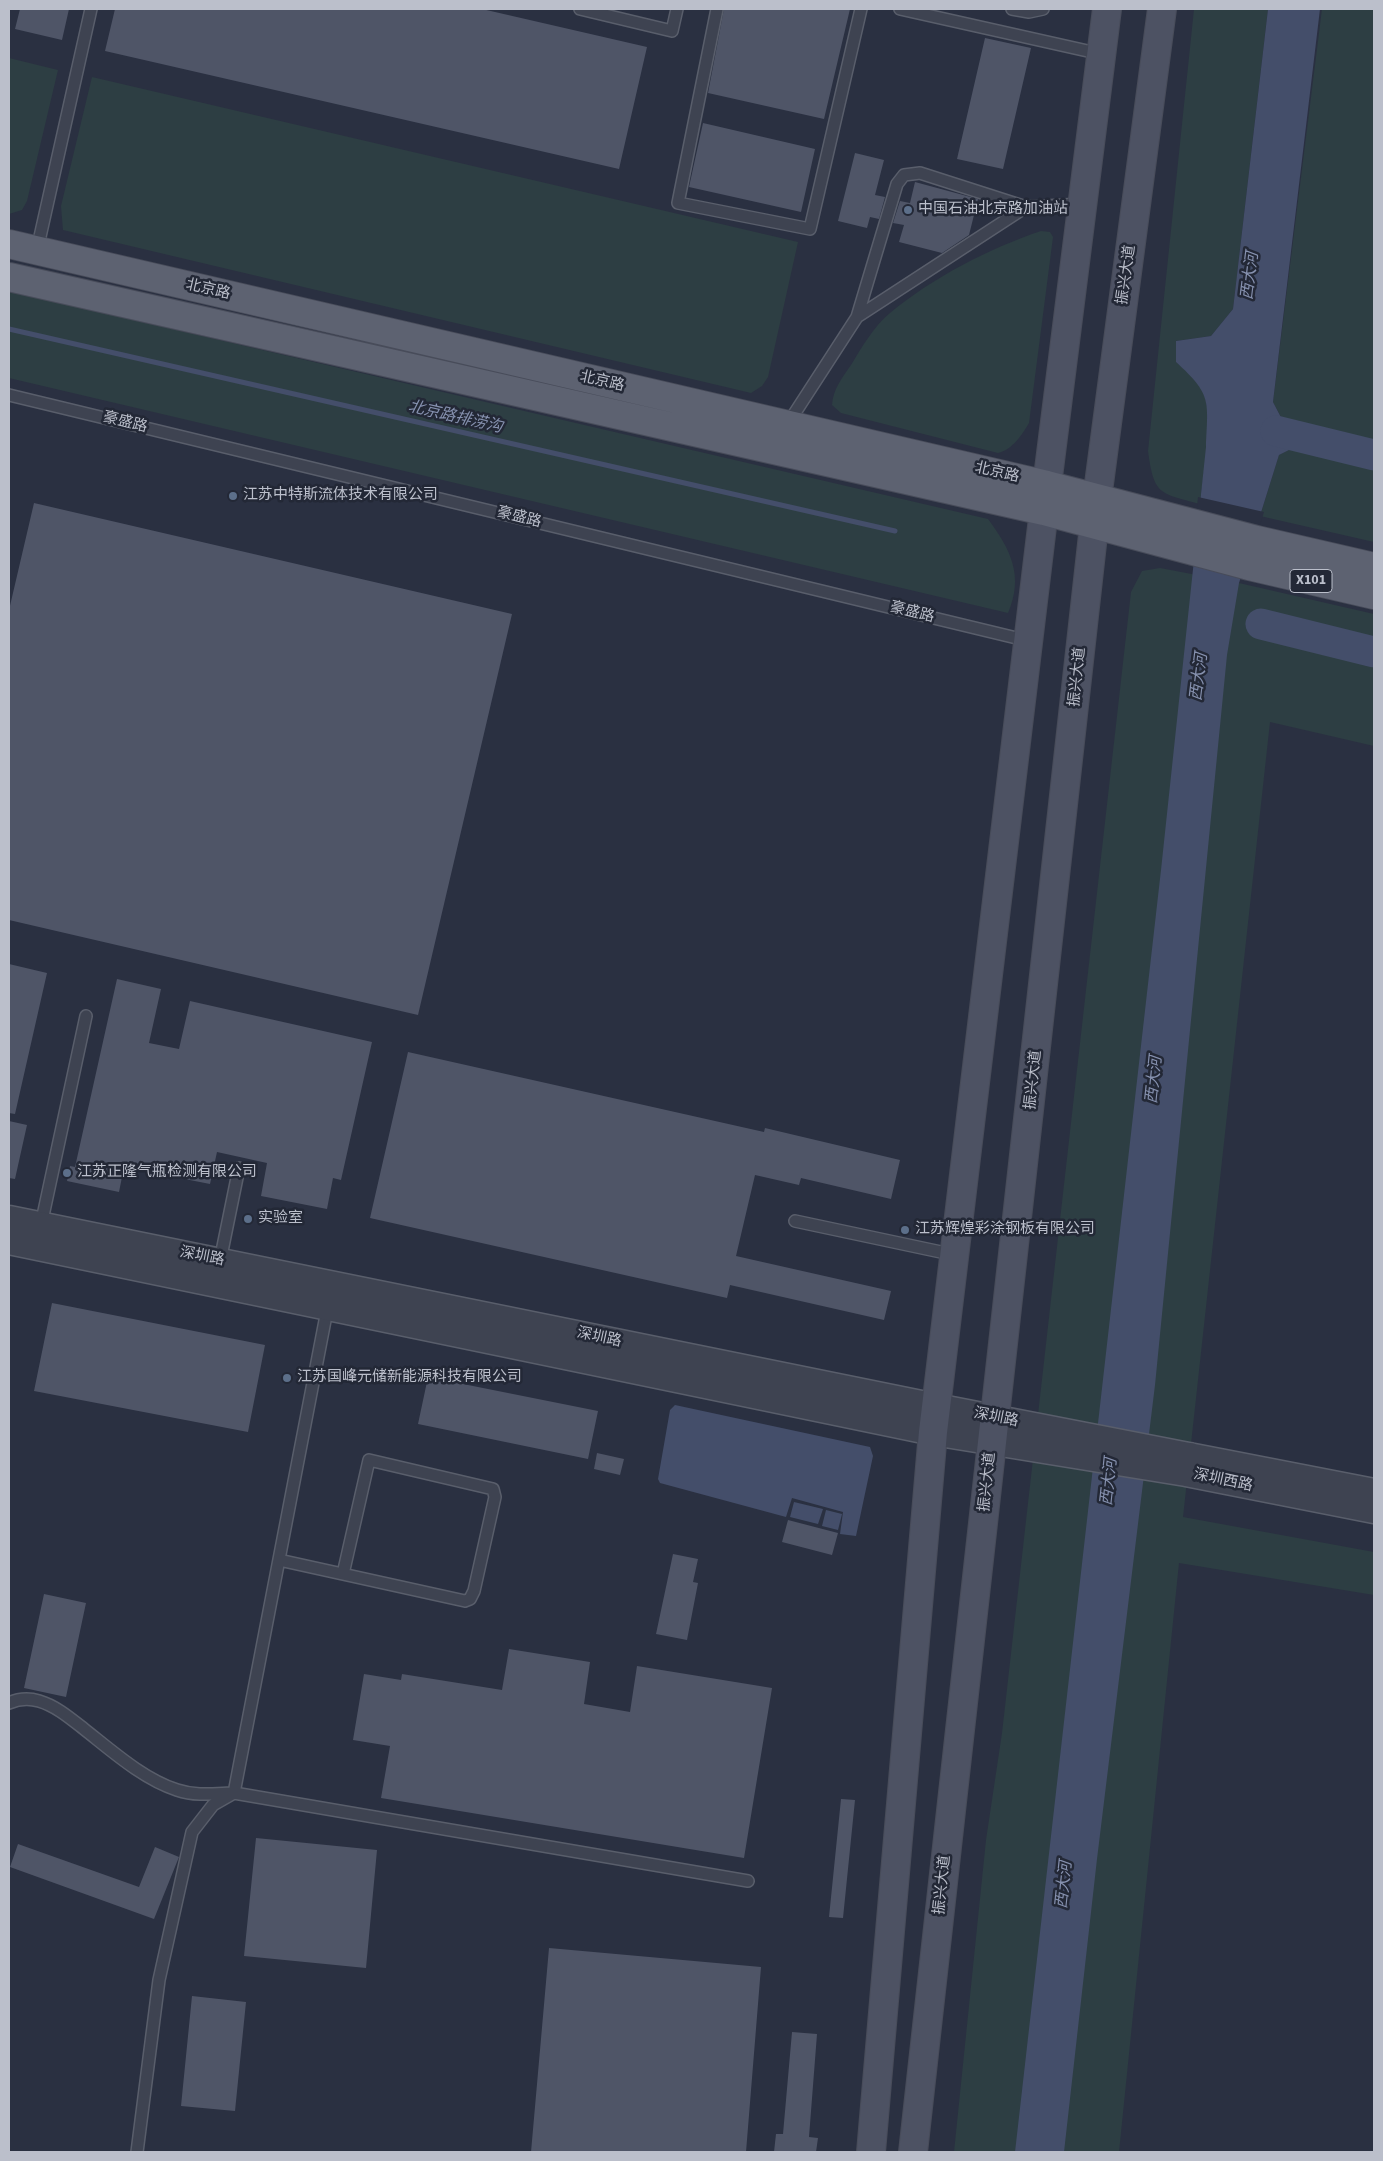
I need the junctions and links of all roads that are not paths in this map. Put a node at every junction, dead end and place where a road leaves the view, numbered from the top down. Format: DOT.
graph roads {
  1 [pos="92,9"];
  2 [pos="580,9"];
  3 [pos="677,9"];
  4 [pos="717,9"];
  5 [pos="861,9"];
  6 [pos="900,9"];
  7 [pos="1012,9"];
  8 [pos="1043,9"];
  9 [pos="1107,9"];
  10 [pos="1162,9"];
  11 [pos="1102,54"];
  12 [pos="1082,204"];
  13 [pos="1026,207"];
  14 [pos="9,244"];
  15 [pos="37,250"];
  16 [pos="9,277"];
  17 [pos="857,317"];
  18 [pos="9,395"];
  19 [pos="787,425"];
  20 [pos="1045,498"];
  21 [pos="1096,511"];
  22 [pos="1374,567"];
  23 [pos="1374,595"];
  24 [pos="1028,640"];
  25 [pos="86,1016"];
  26 [pos="239,1168"];
  27 [pos="9,1219"];
  28 [pos="795,1221"];
  29 [pos="41,1225"];
  30 [pos="9,1241"];
  31 [pos="955,1255"];
  32 [pos="220,1261"];
  33 [pos="330,1295"];
  34 [pos="934,1420"];
  35 [pos="994,1430"];
  36 [pos="1184,1464"];
  37 [pos="1374,1492"];
  38 [pos="1374,1510"];
  39 [pos="279,1560"];
  40 [pos="343,1574"];
  41 [pos="9,1703"];
  42 [pos="234,1793"];
  43 [pos="748,1880"];
  44 [pos="137,2152"];
  45 [pos="871,2152"];
  46 [pos="913,2152"];
  1 -- 15 [label="lane"];
  2 -- 3 [label="lane"];
  4 -- 5 [label="lane"];
  6 -- 11 [label="lane"];
  7 -- 8 [label="lane"];
  9 -- 11 [label="main road"];
  10 -- 21 [label="main road, 振兴大道"];
  11 -- 12 [label="main road"];
  12 -- 13 [label="lane"];
  12 -- 20 [label="main road"];
  13 -- 17 [label="lane"];
  13 -- 17 [label="lane"];
  14 -- 15 [label="main road, 北京路"];
  15 -- 19 [label="main road, 北京路"];
  16 -- 20 [label="main road, 北京路"];
  17 -- 19 [label="lane"];
  18 -- 24 [label="lane, 豪盛路"];
  19 -- 20 [label="main road, 北京路"];
  20 -- 21 [label="main road, 北京路"];
  20 -- 24 [label="main road"];
  21 -- 22 [label="main road, 北京路 / X101"];
  21 -- 23 [label="main road, 北京路 / X101"];
  21 -- 35 [label="main road, 振兴大道"];
  24 -- 31 [label="main road"];
  25 -- 29 [label="lane"];
  26 -- 32 [label="lane"];
  27 -- 29 [label="street, 深圳路"];
  28 -- 31 [label="lane"];
  29 -- 32 [label="street, 深圳路"];
  30 -- 33 [label="street, 深圳路"];
  31 -- 34 [label="main road"];
  32 -- 33 [label="street, 深圳路"];
  33 -- 34 [label="street, 深圳路"];
  33 -- 39 [label="lane"];
  34 -- 35 [label="street, 深圳路"];
  34 -- 45 [label="main road"];
  35 -- 36 [label="street, 深圳路"];
  35 -- 46 [label="main road, 振兴大道"];
  36 -- 37 [label="street, 深圳西路"];
  36 -- 38 [label="street, 深圳西路"];
  39 -- 40 [label="lane"];
  39 -- 42 [label="lane"];
  40 -- 40 [label="lane"];
  41 -- 42 [label="lane"];
  42 -- 43 [label="lane"];
  42 -- 44 [label="lane"];
}
